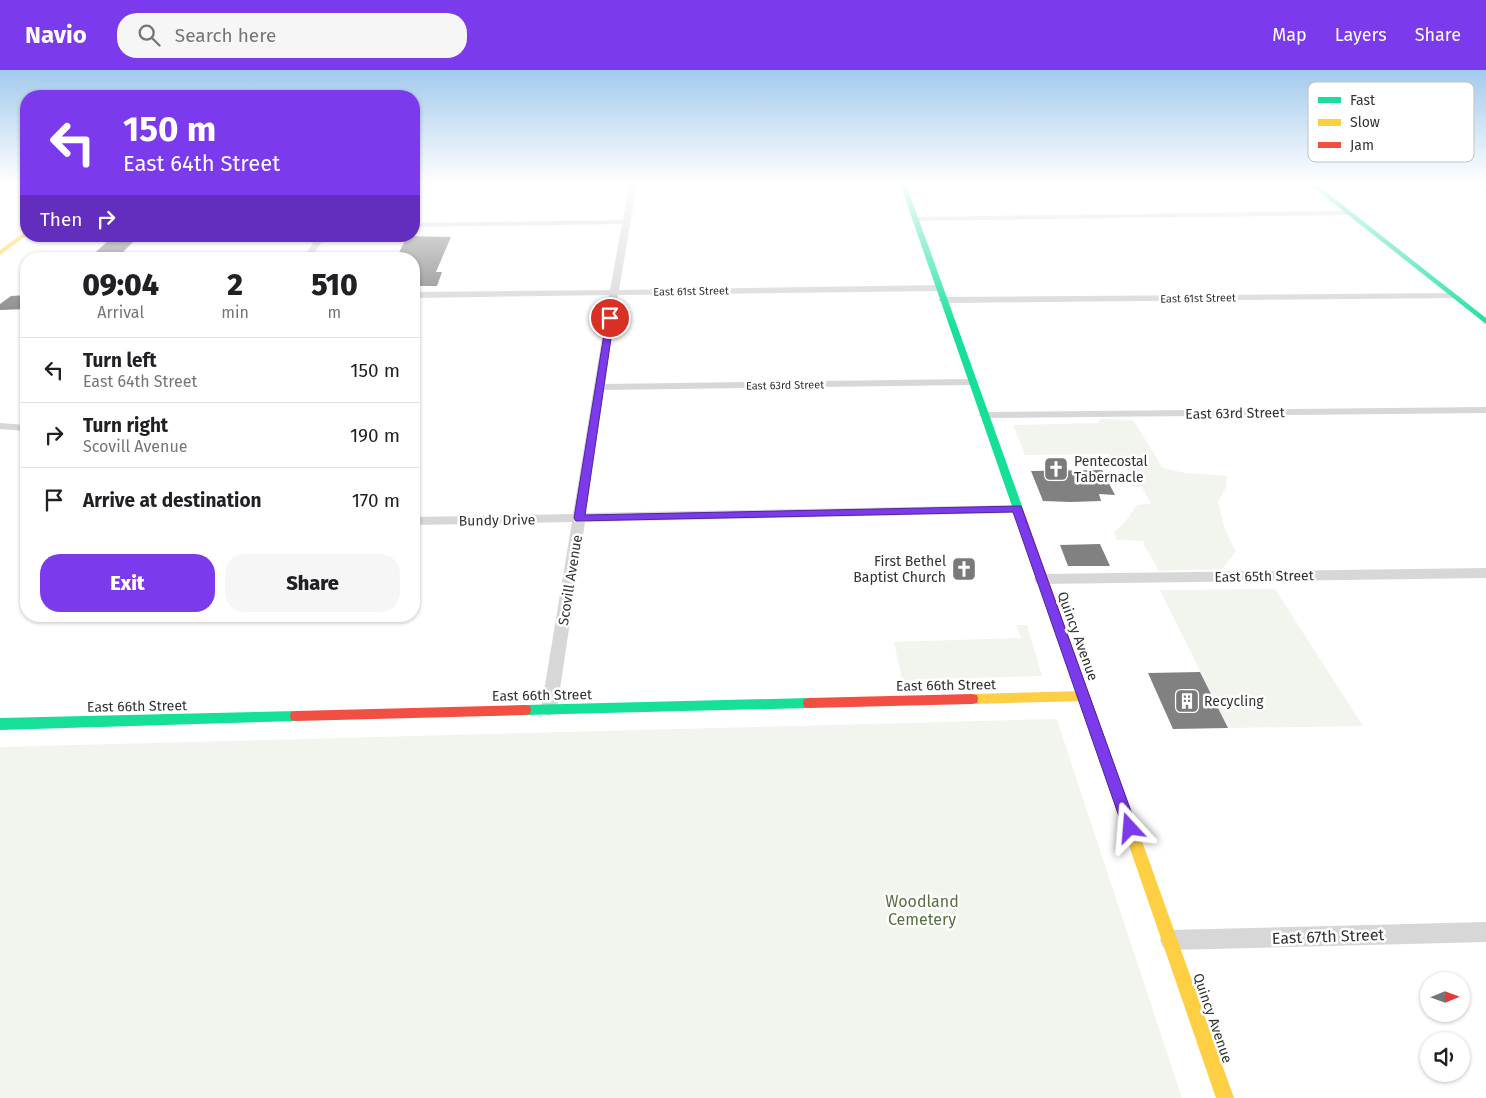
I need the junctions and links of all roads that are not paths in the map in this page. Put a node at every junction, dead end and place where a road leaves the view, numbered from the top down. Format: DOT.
graph roads {
  1 [pos="625,232"];
  2 [pos="919,232"];
  3 [pos="1371,232"];
  4 [pos="20,238"];
  5 [pos="0,253"];
  6 [pos="938,288"];
  7 [pos="614,292"];
  8 [pos="420,296"];
  9 [pos="1453,296"];
  10 [pos="943,300"];
  11 [pos="1486,322"];
  12 [pos="972,382"];
  13 [pos="599,387"];
  14 [pos="1486,410"];
  15 [pos="984,415"];
  16 [pos="0,426"];
  17 [pos="20,428"];
  18 [pos="1017,509"];
  19 [pos="580,518"];
  20 [pos="420,521"];
  21 [pos="1486,573"];
  22 [pos="1041,579"];
  23 [pos="1084,696"];
  24 [pos="549,710"];
  25 [pos="0,724"];
  26 [pos="1486,932"];
  27 [pos="1170,940"];
  28 [pos="1225,1098"];
  1 -- 7 [label="street, Scovill Avenue"];
  2 -- 6 [label="street, Quincy Avenue"];
  3 -- 9 [label="street"];
  4 -- 5 [label="street"];
  6 -- 7 [label="street, East 61st Street"];
  6 -- 10 [label="street, Quincy Avenue"];
  7 -- 8 [label="street, East 61st Street"];
  7 -- 13 [label="street, Scovill Avenue"];
  9 -- 10 [label="street, East 61st Street"];
  9 -- 11 [label="street"];
  10 -- 12 [label="street, Quincy Avenue"];
  12 -- 13 [label="street, East 63rd Street"];
  12 -- 15 [label="street, Quincy Avenue"];
  13 -- 19 [label="street, Scovill Avenue"];
  14 -- 15 [label="street, East 63rd Street"];
  15 -- 18 [label="street, Quincy Avenue"];
  16 -- 17 [label="street"];
  18 -- 19 [label="street, Bundy Drive"];
  18 -- 22 [label="street, Quincy Avenue"];
  19 -- 20 [label="street, Bundy Drive"];
  19 -- 24 [label="street, Scovill Avenue"];
  21 -- 22 [label="street, East 65th Street"];
  22 -- 23 [label="street, Quincy Avenue"];
  23 -- 24 [label="street, East 66th Street"];
  23 -- 27 [label="street, Quincy Avenue"];
  24 -- 25 [label="street, East 66th Street"];
  26 -- 27 [label="street, East 67th Street"];
  27 -- 28 [label="street, Quincy Avenue"];
}
